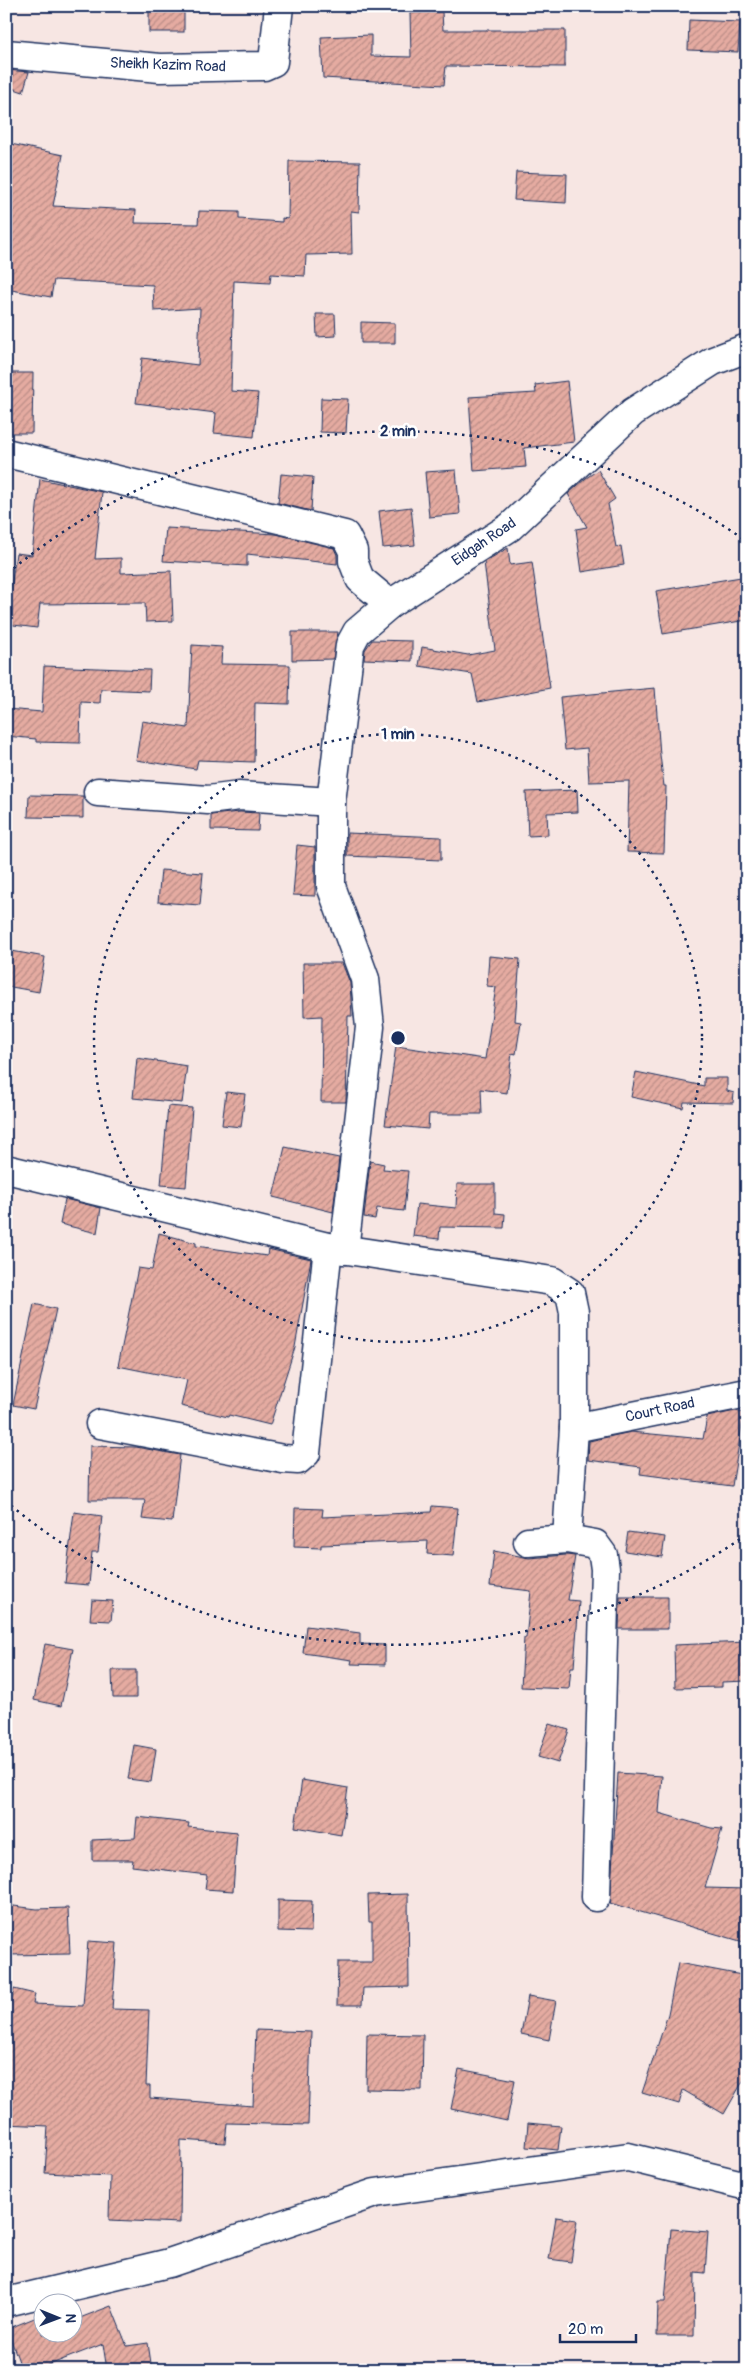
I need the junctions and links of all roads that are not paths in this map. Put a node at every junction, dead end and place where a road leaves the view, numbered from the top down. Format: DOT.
graph roads {
  1 [pos="279,6"];
  2 [pos="6,54"];
  3 [pos="747,348"];
  4 [pos="6,453"];
  5 [pos="390,604"];
  6 [pos="98,792"];
  7 [pos="331,802"];
  8 [pos="6,1169"];
  9 [pos="336,1248"];
  10 [pos="747,1393"];
  11 [pos="100,1424"];
  12 [pos="574,1428"];
  13 [pos="567,1539"];
  14 [pos="528,1542"];
  15 [pos="596,1897"];
  16 [pos="747,2186"];
  17 [pos="6,2302"];
  1 -- 2 [label="street, Sheikh Kazim Road"];
  3 -- 5 [label="street, Eidgah Road"];
  4 -- 5 [label="street"];
  5 -- 7 [label="street, Eidgah Road"];
  6 -- 7 [label="street"];
  7 -- 9 [label="street, Eidgah Road"];
  8 -- 9 [label="street"];
  9 -- 11 [label="street, Eidgah Road"];
  9 -- 12 [label="street"];
  10 -- 12 [label="street, Court Road"];
  12 -- 13 [label="street"];
  13 -- 14 [label="street"];
  13 -- 15 [label="street"];
  16 -- 17 [label="street"];
}
